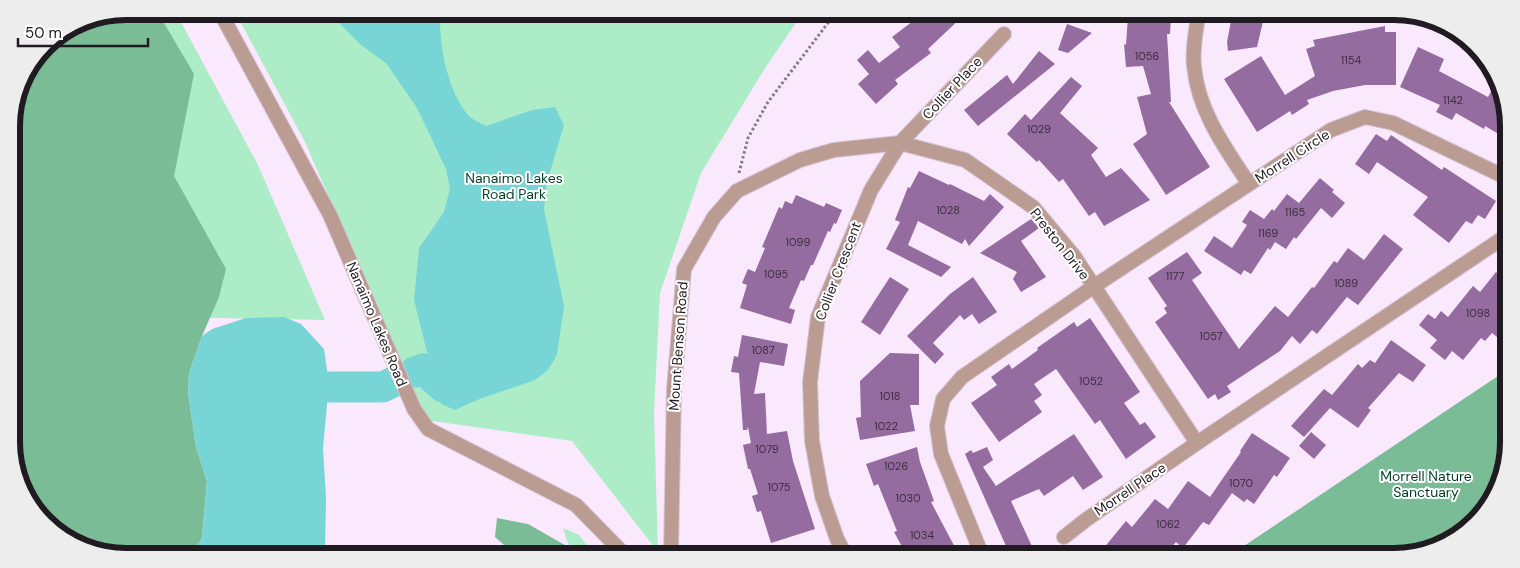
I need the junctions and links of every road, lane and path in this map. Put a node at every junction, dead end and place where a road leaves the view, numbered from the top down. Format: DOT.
graph roads {
  1 [pos="224,20"];
  2 [pos="830,20"];
  3 [pos="1198,20"];
  4 [pos="1004,34"];
  5 [pos="900,143"];
  6 [pos="769,174"];
  7 [pos="1500,175"];
  8 [pos="1249,184"];
  9 [pos="734,195"];
  10 [pos="1500,240"];
  11 [pos="1093,287"];
  12 [pos="1198,443"];
  13 [pos="1064,537"];
  14 [pos="618,548"];
  15 [pos="671,548"];
  16 [pos="842,548"];
  17 [pos="979,548"];
  1 -- 14 [label="street, Nanaimo Lakes Road"];
  2 -- 9 [label="path"];
  3 -- 8 [label="street"];
  4 -- 5 [label="street, Collier Place"];
  5 -- 6 [label="street, Preston Drive"];
  5 -- 11 [label="street, Preston Drive"];
  5 -- 16 [label="street, Collier Crescent"];
  6 -- 9 [label="street, Mount Benson Road"];
  7 -- 8 [label="street, Morrell Circle"];
  8 -- 11 [label="street, Morrell Circle"];
  9 -- 15 [label="street, Mount Benson Road"];
  10 -- 12 [label="street"];
  11 -- 12 [label="street, Preston Drive"];
  11 -- 17 [label="street"];
  12 -- 13 [label="street, Morrell Place"];
}
